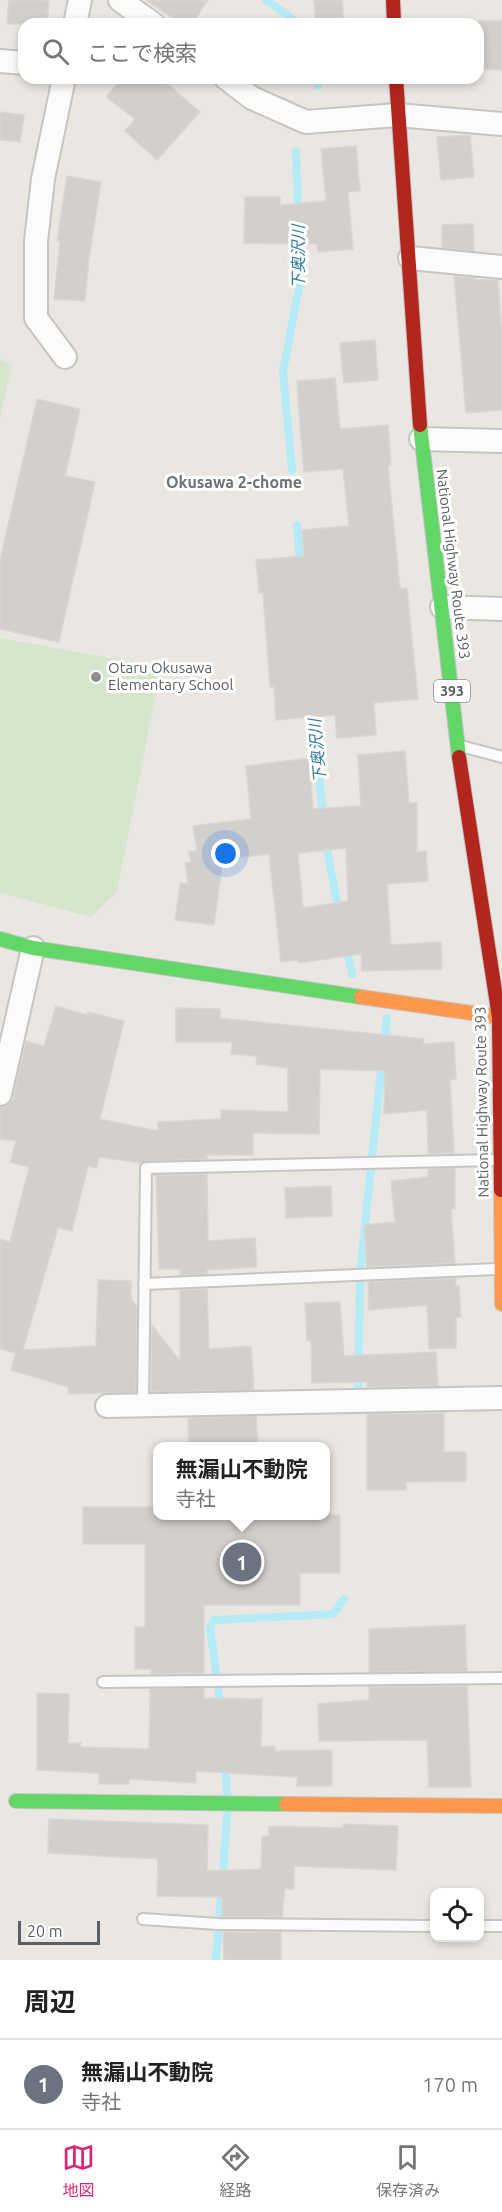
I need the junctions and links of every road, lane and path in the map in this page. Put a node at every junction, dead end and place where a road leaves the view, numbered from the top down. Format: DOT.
graph roads {
  1 [pos="80,0"];
  2 [pos="120,0"];
  3 [pos="393,0"];
  4 [pos="76,18"];
  5 [pos="145,18"];
  6 [pos="394,18"];
  7 [pos="0,61"];
  8 [pos="18,62"];
  9 [pos="63,84"];
  10 [pos="234,84"];
  11 [pos="396,84"];
  12 [pos="397,115"];
  13 [pos="502,124"];
  14 [pos="410,258"];
  15 [pos="502,267"];
  16 [pos="65,357"];
  17 [pos="421,439"];
  18 [pos="502,441"];
  19 [pos="442,607"];
  20 [pos="502,609"];
  21 [pos="457,745"];
  22 [pos="502,757"];
  23 [pos="0,939"];
  24 [pos="33,948"];
  25 [pos="500,1017"];
  26 [pos="0,1094"];
  27 [pos="500,1160"];
  28 [pos="501,1269"];
  29 [pos="144,1284"];
  30 [pos="502,1304"];
  31 [pos="502,1398"];
  32 [pos="143,1405"];
  33 [pos="107,1406"];
  34 [pos="502,1678"];
  35 [pos="103,1682"];
  36 [pos="16,1801"];
  37 [pos="502,1806"];
  38 [pos="143,1919"];
  39 [pos="430,1926"];
  40 [pos="484,1926"];
  41 [pos="502,1926"];
  1 -- 4 [label="street"];
  2 -- 5 [label="street"];
  3 -- 6 [label="main road"];
  7 -- 8 [label="street"];
  9 -- 16 [label="street"];
  10 -- 12 [label="street"];
  11 -- 12 [label="main road, National Highway Route 393 / 393"];
  12 -- 13 [label="street"];
  12 -- 14 [label="main road, National Highway Route 393 / 393"];
  14 -- 15 [label="street"];
  14 -- 17 [label="main road, National Highway Route 393 / 393"];
  17 -- 18 [label="street"];
  17 -- 19 [label="main road, National Highway Route 393 / 393"];
  19 -- 20 [label="street"];
  19 -- 21 [label="main road, National Highway Route 393 / 393"];
  21 -- 22 [label="lane"];
  21 -- 25 [label="main road, National Highway Route 393 / 393"];
  23 -- 24 [label="main road"];
  24 -- 25 [label="main road"];
  24 -- 26 [label="street"];
  25 -- 27 [label="main road, National Highway Route 393 / 393"];
  27 -- 28 [label="main road, National Highway Route 393 / 393"];
  27 -- 29 [label="lane"];
  28 -- 29 [label="lane"];
  28 -- 30 [label="main road, National Highway Route 393 / 393"];
  29 -- 32 [label="lane"];
  31 -- 32 [label="street"];
  32 -- 33 [label="street"];
  34 -- 35 [label="lane"];
  36 -- 37 [label="main road"];
  38 -- 39 [label="lane"];
  40 -- 41 [label="lane"];
}
